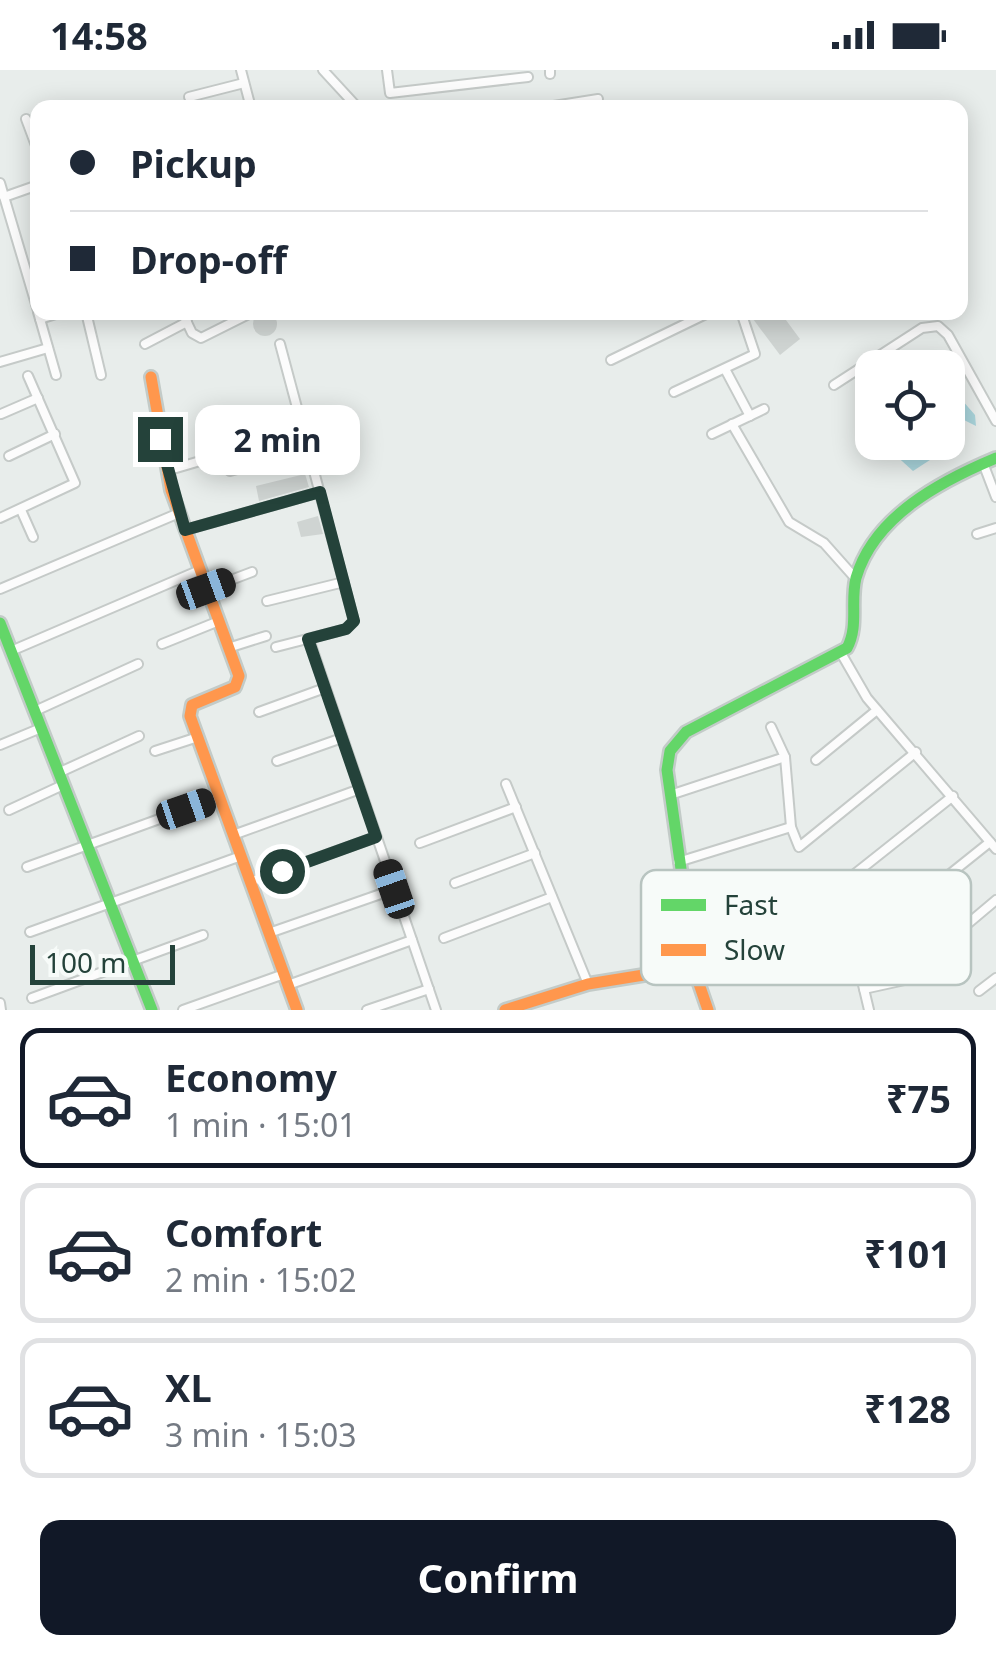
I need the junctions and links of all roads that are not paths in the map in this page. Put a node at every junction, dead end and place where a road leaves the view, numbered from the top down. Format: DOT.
graph roads {
  1 [pos="241,70"];
  2 [pos="323,70"];
  3 [pos="387,70"];
  4 [pos="498,70"];
  5 [pos="528,78"];
  6 [pos="498,81"];
  7 [pos="244,83"];
  8 [pos="190,97"];
  9 [pos="598,99"];
  10 [pos="249,100"];
  11 [pos="350,100"];
  12 [pos="592,100"];
  13 [pos="26,120"];
  14 [pos="30,130"];
  15 [pos="0,183"];
  16 [pos="30,188"];
  17 [pos="2,197"];
  18 [pos="30,288"];
  19 [pos="40,320"];
  20 [pos="88,320"];
  21 [pos="236,320"];
  22 [pos="694,320"];
  23 [pos="744,320"];
  24 [pos="187,322"];
  25 [pos="145,344"];
  26 [pos="280,344"];
  27 [pos="48,348"];
  28 [pos="1,359"];
  29 [pos="611,360"];
  30 [pos="725,369"];
  31 [pos="56,374"];
  32 [pos="28,376"];
  33 [pos="101,376"];
  34 [pos="150,378"];
  35 [pos="834,385"];
  36 [pos="674,392"];
  37 [pos="38,398"];
  38 [pos="764,409"];
  39 [pos="1,414"];
  40 [pos="750,416"];
  41 [pos="996,421"];
  42 [pos="732,424"];
  43 [pos="55,434"];
  44 [pos="712,434"];
  45 [pos="308,449"];
  46 [pos="224,454"];
  47 [pos="9,456"];
  48 [pos="996,458"];
  49 [pos="983,463"];
  50 [pos="166,470"];
  51 [pos="230,471"];
  52 [pos="320,492"];
  53 [pos="996,497"];
  54 [pos="21,510"];
  55 [pos="179,513"];
  56 [pos="0,518"];
  57 [pos="996,528"];
  58 [pos="185,530"];
  59 [pos="978,534"];
  60 [pos="34,538"];
  61 [pos="200,570"];
  62 [pos="252,572"];
  63 [pos="856,579"];
  64 [pos="344,582"];
  65 [pos="0,589"];
  66 [pos="206,589"];
  67 [pos="267,601"];
  68 [pos="218,621"];
  69 [pos="0,624"];
  70 [pos="266,636"];
  71 [pos="308,639"];
  72 [pos="162,644"];
  73 [pos="276,646"];
  74 [pos="228,648"];
  75 [pos="11,651"];
  76 [pos="841,654"];
  77 [pos="138,664"];
  78 [pos="325,688"];
  79 [pos="877,710"];
  80 [pos="34,712"];
  81 [pos="259,712"];
  82 [pos="771,727"];
  83 [pos="41,728"];
  84 [pos="138,736"];
  85 [pos="198,736"];
  86 [pos="342,738"];
  87 [pos="0,745"];
  88 [pos="155,752"];
  89 [pos="916,752"];
  90 [pos="785,757"];
  91 [pos="816,760"];
  92 [pos="277,761"];
  93 [pos="61,779"];
  94 [pos="506,784"];
  95 [pos="360,789"];
  96 [pos="670,795"];
  97 [pos="953,796"];
  98 [pos="220,798"];
  99 [pos="516,807"];
  100 [pos="9,810"];
  101 [pos="791,827"];
  102 [pos="233,835"];
  103 [pos="376,837"];
  104 [pos="420,843"];
  105 [pos="87,845"];
  106 [pos="993,846"];
  107 [pos="534,854"];
  108 [pos="241,856"];
  109 [pos="678,862"];
  110 [pos="27,868"];
  111 [pos="679,870"];
  112 [pos="860,870"];
  113 [pos="958,870"];
  114 [pos="250,882"];
  115 [pos="455,883"];
  116 [pos="394,889"];
  117 [pos="552,897"];
  118 [pos="996,900"];
  119 [pos="110,904"];
  120 [pos="971,921"];
  121 [pos="30,932"];
  122 [pos="269,933"];
  123 [pos="202,935"];
  124 [pos="444,938"];
  125 [pos="412,940"];
  126 [pos="132,959"];
  127 [pos="641,975"];
  128 [pos="996,978"];
  129 [pos="286,980"];
  130 [pos="588,984"];
  131 [pos="699,985"];
  132 [pos="863,985"];
  133 [pos="882,985"];
  134 [pos="428,988"];
  135 [pos="864,989"];
  136 [pos="980,991"];
  137 [pos="32,998"];
  138 [pos="152,1010"];
  139 [pos="183,1010"];
  140 [pos="296,1010"];
  141 [pos="367,1010"];
  142 [pos="436,1010"];
  143 [pos="505,1010"];
  144 [pos="708,1010"];
  145 [pos="869,1010"];
  1 -- 7 [label="street"];
  2 -- 11 [label="street"];
  3 -- 6 [label="street"];
  4 -- 6 [label="street"];
  5 -- 6 [label="street"];
  7 -- 8 [label="street"];
  7 -- 10 [label="street"];
  9 -- 12 [label="street"];
  13 -- 14 [label="street"];
  15 -- 17 [label="street"];
  16 -- 17 [label="street"];
  17 -- 18 [label="street"];
  19 -- 27 [label="street"];
  20 -- 33 [label="street"];
  21 -- 24 [label="street"];
  22 -- 29 [label="street"];
  23 -- 30 [label="street"];
  24 -- 25 [label="street"];
  26 -- 45 [label="street"];
  27 -- 28 [label="street"];
  27 -- 31 [label="street"];
  30 -- 36 [label="street"];
  30 -- 40 [label="street"];
  32 -- 37 [label="street"];
  34 -- 50 [label="street"];
  35 -- 41 [label="street"];
  37 -- 39 [label="street"];
  37 -- 43 [label="street"];
  38 -- 40 [label="street"];
  40 -- 42 [label="street"];
  42 -- 44 [label="street"];
  42 -- 63 [label="street"];
  43 -- 47 [label="street"];
  43 -- 54 [label="street"];
  45 -- 51 [label="street"];
  45 -- 52 [label="street"];
  46 -- 50 [label="street"];
  48 -- 49 [label="street"];
  49 -- 53 [label="street"];
  49 -- 63 [label="street"];
  50 -- 55 [label="street"];
  52 -- 58 [label="street"];
  52 -- 64 [label="street"];
  54 -- 56 [label="street"];
  54 -- 60 [label="street"];
  55 -- 58 [label="street"];
  55 -- 65 [label="street"];
  57 -- 59 [label="street"];
  58 -- 61 [label="street"];
  61 -- 66 [label="street"];
  61 -- 75 [label="street"];
  62 -- 66 [label="street"];
  63 -- 76 [label="street"];
  64 -- 67 [label="street"];
  64 -- 71 [label="street"];
  66 -- 68 [label="street"];
  68 -- 72 [label="street"];
  68 -- 74 [label="street"];
  69 -- 75 [label="street"];
  70 -- 74 [label="street"];
  71 -- 73 [label="street"];
  71 -- 78 [label="street"];
  74 -- 85 [label="street"];
  75 -- 80 [label="street"];
  76 -- 79 [label="street"];
  76 -- 96 [label="street"];
  77 -- 80 [label="street"];
  78 -- 81 [label="street"];
  78 -- 86 [label="street"];
  79 -- 89 [label="street"];
  79 -- 91 [label="street"];
  80 -- 83 [label="street"];
  82 -- 90 [label="street"];
  83 -- 87 [label="street"];
  83 -- 93 [label="street"];
  84 -- 93 [label="street"];
  85 -- 88 [label="street"];
  85 -- 98 [label="street"];
  86 -- 92 [label="street"];
  86 -- 95 [label="street"];
  89 -- 97 [label="street"];
  89 -- 101 [label="street"];
  90 -- 96 [label="street"];
  90 -- 101 [label="street"];
  93 -- 100 [label="street"];
  93 -- 105 [label="street"];
  94 -- 99 [label="street"];
  95 -- 102 [label="street"];
  95 -- 103 [label="street"];
  96 -- 109 [label="street"];
  97 -- 106 [label="street"];
  97 -- 112 [label="street"];
  98 -- 102 [label="street"];
  98 -- 105 [label="street"];
  99 -- 104 [label="street"];
  99 -- 107 [label="street"];
  101 -- 109 [label="street"];
  102 -- 108 [label="street"];
  103 -- 114 [label="street"];
  103 -- 116 [label="street"];
  105 -- 110 [label="street"];
  105 -- 119 [label="street"];
  106 -- 113 [label="street"];
  107 -- 115 [label="street"];
  107 -- 117 [label="street"];
  108 -- 114 [label="street"];
  108 -- 119 [label="street"];
  109 -- 111 [label="street"];
  114 -- 122 [label="street"];
  116 -- 122 [label="street"];
  116 -- 125 [label="street"];
  117 -- 124 [label="street"];
  117 -- 130 [label="street"];
  118 -- 120 [label="street"];
  119 -- 121 [label="street"];
  119 -- 126 [label="street"];
  122 -- 129 [label="street"];
  123 -- 126 [label="street"];
  125 -- 129 [label="street"];
  125 -- 134 [label="street"];
  126 -- 137 [label="street"];
  126 -- 138 [label="street"];
  127 -- 130 [label="street"];
  128 -- 136 [label="street"];
  129 -- 139 [label="street"];
  129 -- 140 [label="street"];
  130 -- 143 [label="street"];
  131 -- 144 [label="street"];
  132 -- 135 [label="street"];
  133 -- 135 [label="street"];
  134 -- 141 [label="street"];
  134 -- 142 [label="street"];
  135 -- 145 [label="street"];
}
